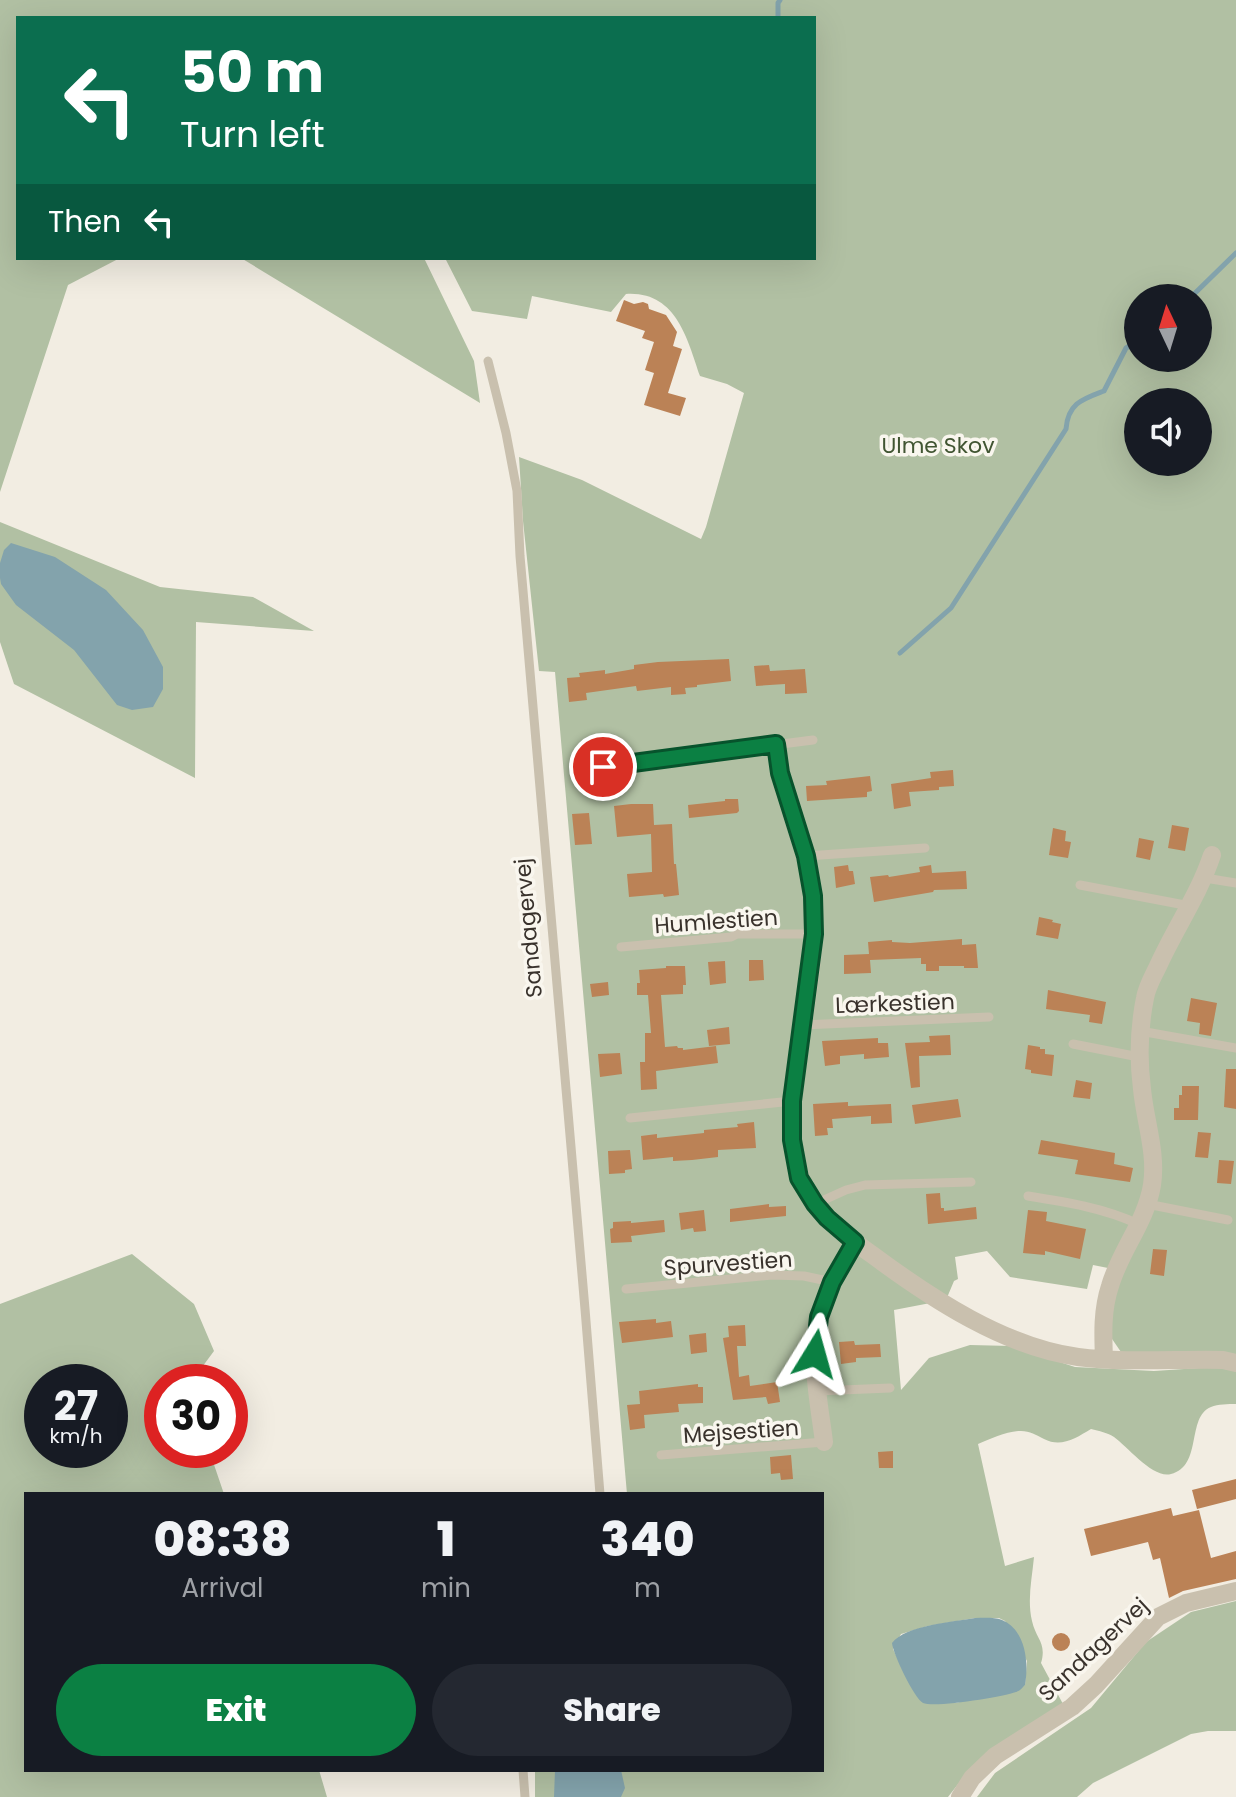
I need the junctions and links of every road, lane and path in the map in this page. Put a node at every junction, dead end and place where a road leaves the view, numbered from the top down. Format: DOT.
graph roads {
  1 [pos="488,361"];
  2 [pos="813,740"];
  3 [pos="776,744"];
  4 [pos="603,767"];
  5 [pos="925,848"];
  6 [pos="1212,855"];
  7 [pos="806,856"];
  8 [pos="1205,878"];
  9 [pos="1236,883"];
  10 [pos="1080,885"];
  11 [pos="1190,906"];
  12 [pos="814,934"];
  13 [pos="621,947"];
  14 [pos="989,1017"];
  15 [pos="802,1025"];
  16 [pos="1140,1031"];
  17 [pos="1073,1044"];
  18 [pos="1236,1048"];
  19 [pos="1139,1057"];
  20 [pos="792,1101"];
  21 [pos="630,1118"];
  22 [pos="971,1182"];
  23 [pos="1028,1196"];
  24 [pos="815,1204"];
  25 [pos="1147,1204"];
  26 [pos="1228,1220"];
  27 [pos="1138,1224"];
  28 [pos="855,1242"];
  29 [pos="832,1282"];
  30 [pos="626,1289"];
  31 [pos="1104,1359"];
  32 [pos="1236,1363"];
  33 [pos="890,1388"];
  34 [pos="818,1391"];
  35 [pos="824,1442"];
  36 [pos="661,1455"];
  37 [pos="600,1492"];
  38 [pos="1236,1591"];
  39 [pos="523,1772"];
  40 [pos="525,1797"];
  41 [pos="960,1797"];
  1 -- 37 [label="lane, Sandagervej"];
  2 -- 3 [label="lane"];
  3 -- 4 [label="lane"];
  3 -- 7 [label="street"];
  5 -- 7 [label="lane"];
  6 -- 8 [label="street"];
  7 -- 12 [label="street"];
  8 -- 9 [label="lane"];
  8 -- 11 [label="street"];
  10 -- 11 [label="lane"];
  11 -- 16 [label="street"];
  12 -- 13 [label="lane, Humlestien"];
  12 -- 15 [label="street"];
  14 -- 15 [label="lane, Lærkestien"];
  15 -- 20 [label="street"];
  16 -- 18 [label="lane"];
  16 -- 19 [label="street"];
  17 -- 19 [label="lane"];
  19 -- 25 [label="street"];
  20 -- 21 [label="lane"];
  20 -- 24 [label="street"];
  22 -- 24 [label="lane"];
  23 -- 27 [label="lane"];
  24 -- 28 [label="street"];
  25 -- 26 [label="lane"];
  25 -- 27 [label="street"];
  27 -- 31 [label="street"];
  28 -- 29 [label="street"];
  28 -- 31 [label="street"];
  29 -- 30 [label="lane, Spurvestien"];
  29 -- 34 [label="street"];
  31 -- 32 [label="street"];
  33 -- 34 [label="lane"];
  34 -- 35 [label="street"];
  35 -- 36 [label="lane, Mejsestien"];
  38 -- 41 [label="street, Sandagervej"];
  39 -- 40 [label="lane"];
}
